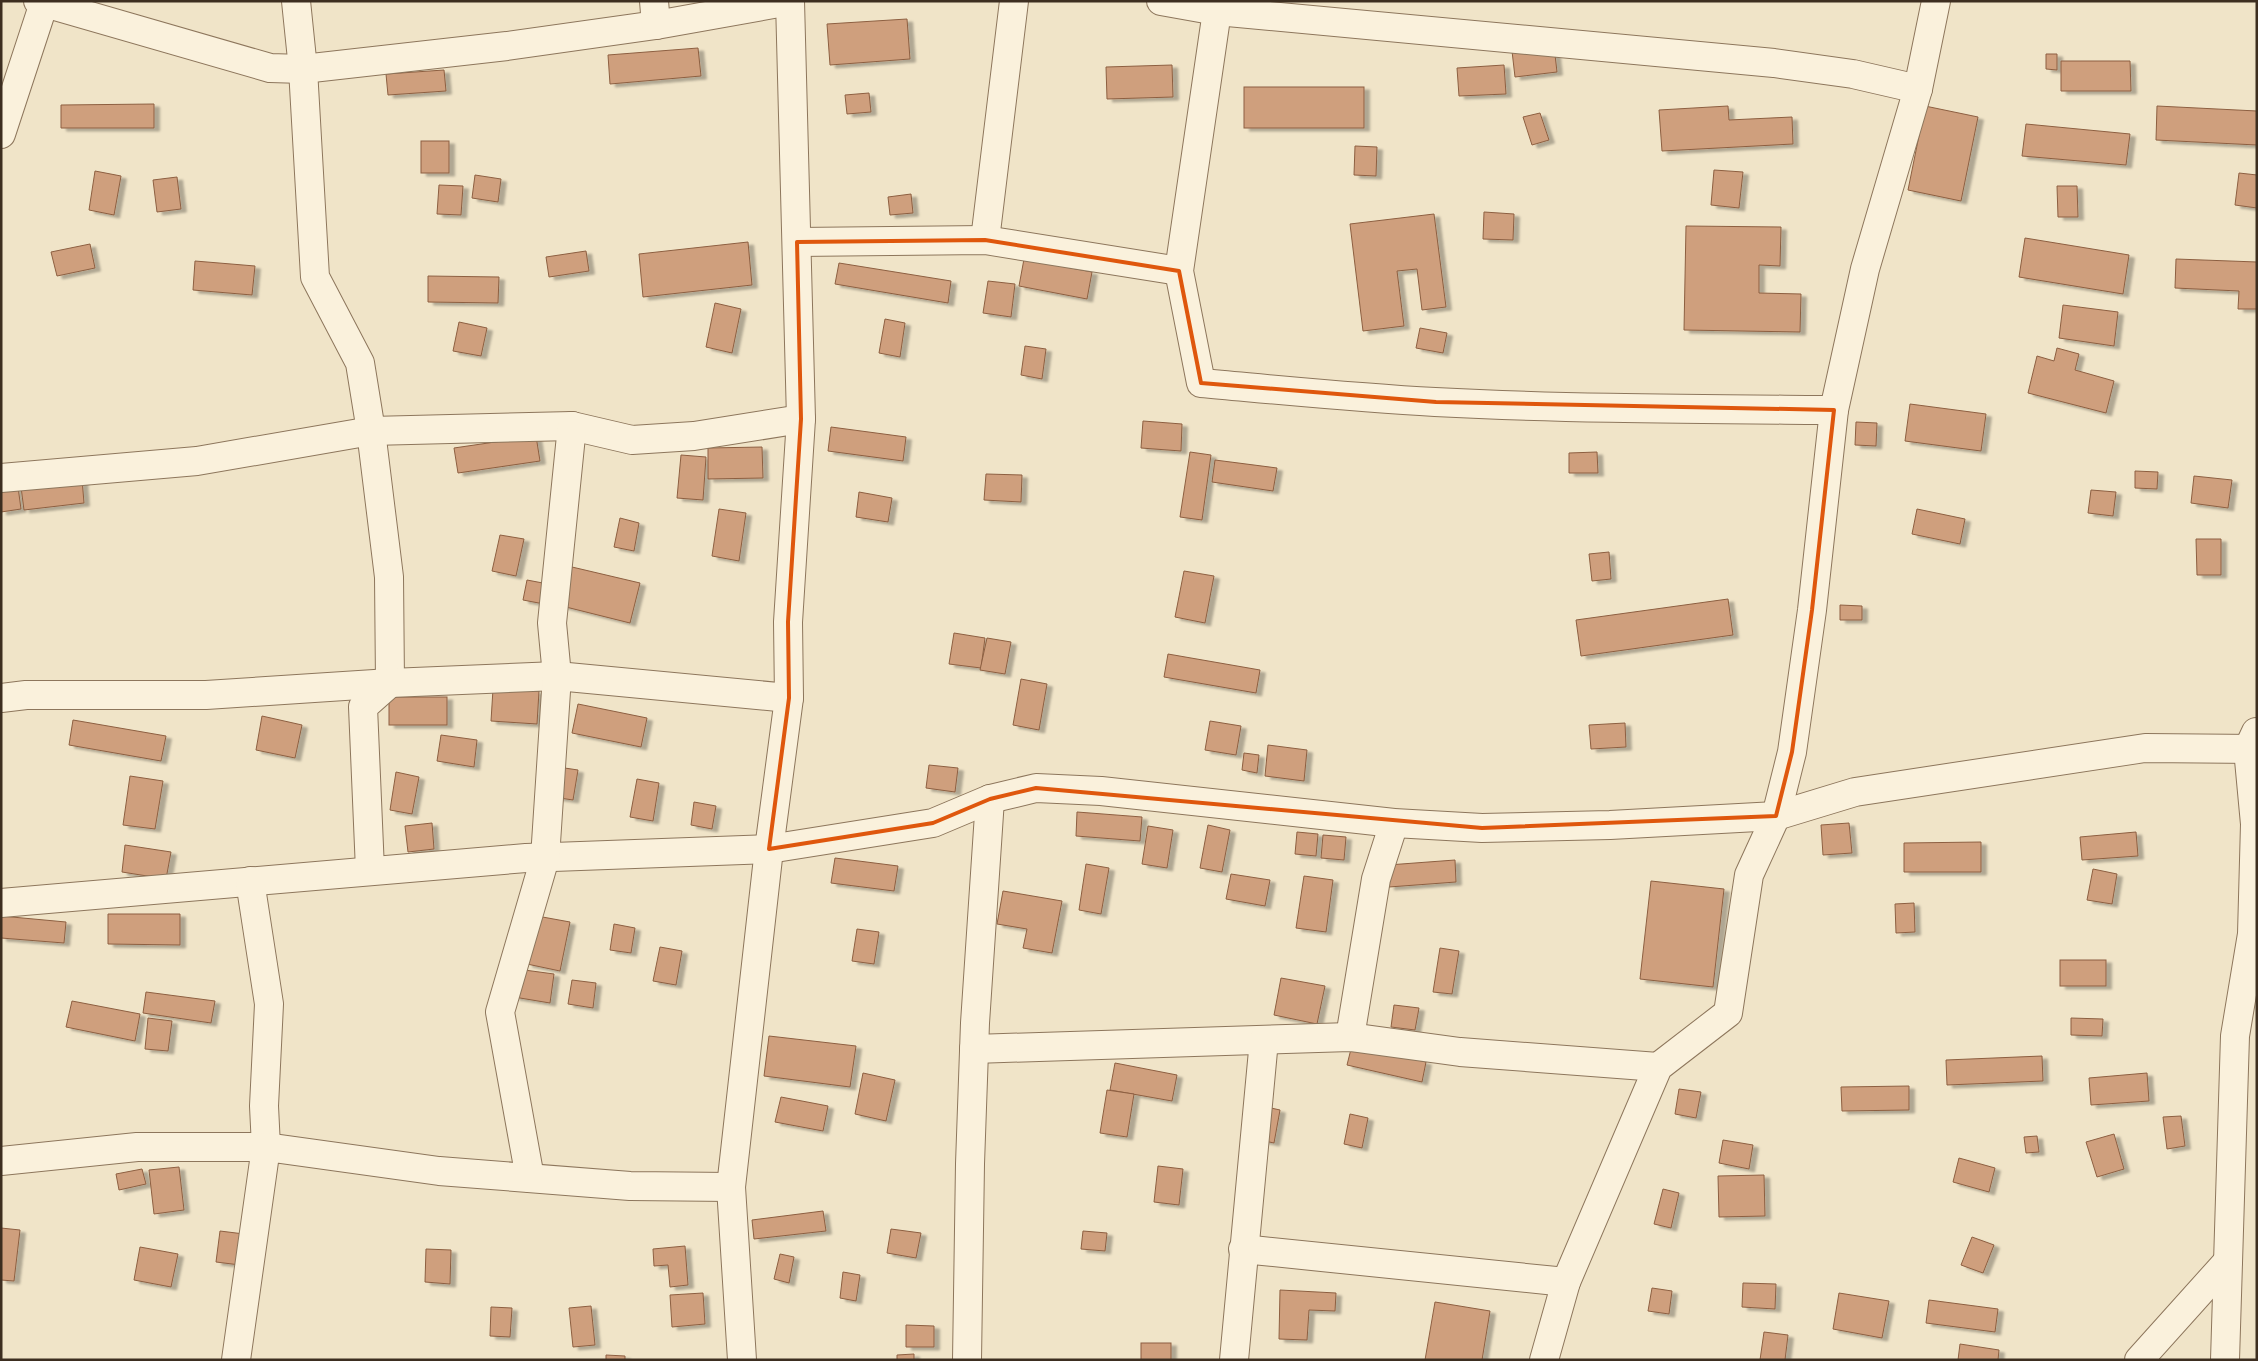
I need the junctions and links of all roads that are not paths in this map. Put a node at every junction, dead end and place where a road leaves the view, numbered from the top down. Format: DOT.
graph roads {
  1 [pos="296,1"];
  2 [pos="790,1"];
  3 [pos="1014,1"];
  4 [pos="1161,1"];
  5 [pos="1936,1"];
  6 [pos="44,2"];
  7 [pos="1300,9"];
  8 [pos="1217,11"];
  9 [pos="655,13"];
  10 [pos="303,69"];
  11 [pos="1918,89"];
  12 [pos="1,134"];
  13 [pos="984,240"];
  14 [pos="797,242"];
  15 [pos="1179,271"];
  16 [pos="1834,410"];
  17 [pos="801,419"];
  18 [pos="572,426"];
  19 [pos="371,431"];
  20 [pos="1,478"];
  21 [pos="557,676"];
  22 [pos="390,683"];
  23 [pos="1,698"];
  24 [pos="790,698"];
  25 [pos="2254,743"];
  26 [pos="990,799"];
  27 [pos="1776,816"];
  28 [pos="1394,823"];
  29 [pos="769,849"];
  30 [pos="545,858"];
  31 [pos="370,870"];
  32 [pos="250,881"];
  33 [pos="1,903"];
  34 [pos="2246,979"];
  35 [pos="2257,1020"];
  36 [pos="1350,1037"];
  37 [pos="1264,1040"];
  38 [pos="974,1049"];
  39 [pos="1658,1067"];
  40 [pos="266,1147"];
  41 [pos="1,1161"];
  42 [pos="530,1178"];
  43 [pos="731,1187"];
  44 [pos="1243,1249"];
  45 [pos="2228,1260"];
  46 [pos="1566,1282"];
  47 [pos="236,1360"];
  48 [pos="742,1360"];
  49 [pos="967,1360"];
  50 [pos="1234,1360"];
  51 [pos="1544,1360"];
  52 [pos="2139,1360"];
  53 [pos="2224,1360"];
  1 -- 10 [label="street"];
  2 -- 9 [label="street"];
  2 -- 14 [label="street"];
  3 -- 13 [label="street"];
  4 -- 8 [label="street"];
  5 -- 11 [label="street"];
  6 -- 10 [label="street"];
  6 -- 12 [label="street"];
  7 -- 8 [label="street"];
  7 -- 11 [label="street"];
  8 -- 15 [label="street"];
  9 -- 10 [label="street"];
  10 -- 19 [label="street"];
  11 -- 16 [label="street"];
  13 -- 14 [label="street"];
  13 -- 15 [label="street"];
  14 -- 17 [label="street"];
  15 -- 16 [label="street"];
  16 -- 27 [label="street"];
  17 -- 18 [label="street"];
  17 -- 24 [label="street"];
  18 -- 19 [label="street"];
  18 -- 21 [label="street"];
  19 -- 20 [label="street"];
  19 -- 22 [label="street"];
  21 -- 22 [label="street"];
  21 -- 24 [label="street"];
  21 -- 30 [label="street"];
  22 -- 23 [label="street"];
  22 -- 31 [label="street"];
  24 -- 29 [label="street"];
  25 -- 27 [label="street"];
  25 -- 34 [label="street"];
  26 -- 28 [label="street"];
  26 -- 29 [label="street"];
  26 -- 38 [label="street"];
  27 -- 28 [label="street"];
  27 -- 39 [label="street"];
  28 -- 36 [label="street"];
  29 -- 30 [label="street"];
  29 -- 43 [label="street"];
  30 -- 31 [label="street"];
  30 -- 42 [label="street"];
  31 -- 32 [label="street"];
  32 -- 33 [label="street"];
  32 -- 40 [label="street"];
  34 -- 35 [label="street"];
  34 -- 45 [label="street"];
  36 -- 37 [label="street"];
  36 -- 39 [label="street"];
  37 -- 38 [label="street"];
  37 -- 44 [label="street"];
  38 -- 49 [label="street"];
  39 -- 46 [label="street"];
  40 -- 41 [label="street"];
  40 -- 42 [label="street"];
  40 -- 47 [label="street"];
  42 -- 43 [label="street"];
  43 -- 48 [label="street"];
  44 -- 46 [label="street"];
  44 -- 50 [label="street"];
  45 -- 52 [label="street"];
  45 -- 53 [label="street"];
  46 -- 51 [label="street"];
}
